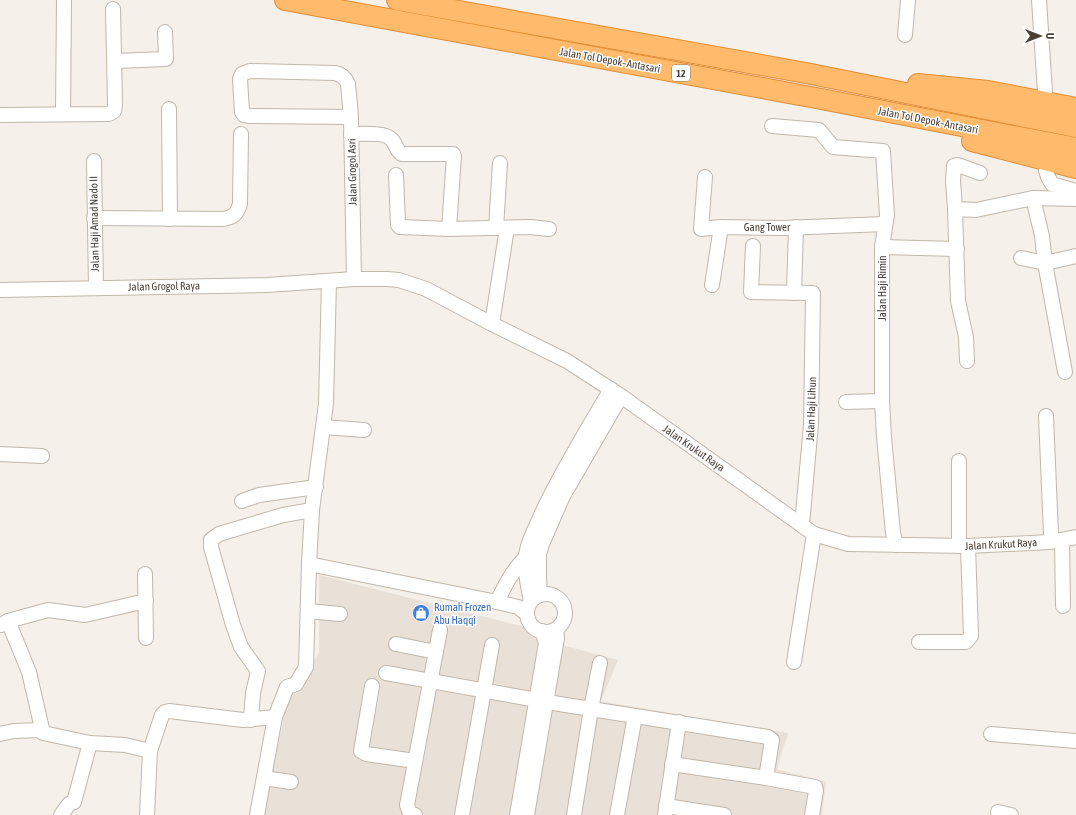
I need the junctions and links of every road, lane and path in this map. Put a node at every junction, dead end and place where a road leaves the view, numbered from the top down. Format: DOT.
graph roads {
  1 [pos="64,0"];
  2 [pos="285,0"];
  3 [pos="397,0"];
  4 [pos="908,0"];
  5 [pos="1039,0"];
  6 [pos="113,8"];
  7 [pos="165,32"];
  8 [pos="905,35"];
  9 [pos="114,61"];
  10 [pos="806,74"];
  11 [pos="1045,92"];
  12 [pos="816,98"];
  13 [pos="1076,108"];
  14 [pos="169,109"];
  15 [pos="63,113"];
  16 [pos="0,115"];
  17 [pos="350,117"];
  18 [pos="772,126"];
  19 [pos="1076,127"];
  20 [pos="241,134"];
  21 [pos="351,134"];
  22 [pos="1076,148"];
  23 [pos="94,161"];
  24 [pos="500,163"];
  25 [pos="1076,168"];
  26 [pos="1046,170"];
  27 [pos="980,173"];
  28 [pos="396,175"];
  29 [pos="704,177"];
  30 [pos="1076,191"];
  31 [pos="1033,198"];
  32 [pos="1076,199"];
  33 [pos="955,209"];
  34 [pos="94,218"];
  35 [pos="170,219"];
  36 [pos="885,224"];
  37 [pos="721,227"];
  38 [pos="796,227"];
  39 [pos="449,228"];
  40 [pos="501,228"];
  41 [pos="549,229"];
  42 [pos="753,246"];
  43 [pos="882,247"];
  44 [pos="957,249"];
  45 [pos="1076,256"];
  46 [pos="1021,258"];
  47 [pos="1045,264"];
  48 [pos="354,279"];
  49 [pos="329,281"];
  50 [pos="712,285"];
  51 [pos="96,288"];
  52 [pos="0,290"];
  53 [pos="794,293"];
  54 [pos="492,324"];
  55 [pos="967,361"];
  56 [pos="1066,372"];
  57 [pos="616,393"];
  58 [pos="882,401"];
  59 [pos="846,402"];
  60 [pos="1046,416"];
  61 [pos="323,427"];
  62 [pos="364,430"];
  63 [pos="0,454"];
  64 [pos="42,456"];
  65 [pos="959,462"];
  66 [pos="316,487"];
  67 [pos="242,501"];
  68 [pos="312,510"];
  69 [pos="802,525"];
  70 [pos="814,534"];
  71 [pos="1076,537"];
  72 [pos="896,545"];
  73 [pos="1058,545"];
  74 [pos="964,546"];
  75 [pos="530,554"];
  76 [pos="309,564"];
  77 [pos="145,574"];
  78 [pos="146,601"];
  79 [pos="497,602"];
  80 [pos="529,605"];
  81 [pos="1063,606"];
  82 [pos="308,611"];
  83 [pos="340,614"];
  84 [pos="4,624"];
  85 [pos="440,630"];
  86 [pos="549,630"];
  87 [pos="146,638"];
  88 [pos="919,642"];
  89 [pos="396,644"];
  90 [pos="492,645"];
  91 [pos="436,652"];
  92 [pos="794,662"];
  93 [pos="600,663"];
  94 [pos="386,673"];
  95 [pos="430,681"];
  96 [pos="372,686"];
  97 [pos="484,691"];
  98 [pos="542,701"];
  99 [pos="591,709"];
  100 [pos="635,716"];
  101 [pos="275,718"];
  102 [pos="251,720"];
  103 [pos="679,722"];
  104 [pos="42,730"];
  105 [pos="0,734"];
  106 [pos="991,734"];
  107 [pos="1076,741"];
  108 [pos="90,743"];
  109 [pos="150,751"];
  110 [pos="415,761"];
  111 [pos="672,764"];
  112 [pos="264,778"];
  113 [pos="766,778"];
  114 [pos="291,782"];
  115 [pos="523,809"];
  116 [pos="666,810"];
  117 [pos="61,815"];
  118 [pos="147,815"];
  119 [pos="257,815"];
  120 [pos="415,815"];
  121 [pos="462,815"];
  122 [pos="574,815"];
  123 [pos="617,815"];
  124 [pos="724,815"];
  125 [pos="812,815"];
  1 -- 15 [label="street"];
  2 -- 12 [label="highway, Jalan Tol Depok–Antasari / 12"];
  3 -- 10 [label="highway, Jalan Tol Depok–Antasari / 12"];
  4 -- 8 [label="street"];
  5 -- 11 [label="street"];
  6 -- 9 [label="street"];
  7 -- 9 [label="street"];
  9 -- 15 [label="street"];
  10 -- 13 [label="highway"];
  10 -- 19 [label="highway, Jalan Tol Depok–Antasari / 12"];
  12 -- 22 [label="highway, Jalan Tol Depok–Antasari / 12"];
  12 -- 25 [label="highway"];
  14 -- 35 [label="street"];
  15 -- 16 [label="street"];
  17 -- 17 [label="street, Jalan Grogol Asri"];
  17 -- 21 [label="street, Jalan Grogol Asri"];
  18 -- 36 [label="street, Jalan Haji Rimin"];
  20 -- 35 [label="street"];
  21 -- 39 [label="street"];
  21 -- 48 [label="street, Jalan Grogol Asri"];
  23 -- 34 [label="street, Jalan Haji Amad Nado II"];
  24 -- 40 [label="street"];
  26 -- 30 [label="street"];
  27 -- 33 [label="street"];
  28 -- 39 [label="street"];
  29 -- 37 [label="street, Gang Tower"];
  31 -- 32 [label="street"];
  31 -- 33 [label="street"];
  31 -- 47 [label="street"];
  33 -- 44 [label="street"];
  34 -- 35 [label="street"];
  34 -- 51 [label="street, Jalan Haji Amad Nado II"];
  36 -- 38 [label="street, Gang Tower"];
  36 -- 43 [label="street, Jalan Haji Rimin"];
  37 -- 38 [label="street, Gang Tower"];
  37 -- 50 [label="street"];
  38 -- 53 [label="street"];
  39 -- 40 [label="street"];
  40 -- 41 [label="street"];
  40 -- 54 [label="street"];
  42 -- 53 [label="street"];
  43 -- 44 [label="street"];
  43 -- 58 [label="street, Jalan Haji Rimin"];
  44 -- 55 [label="street"];
  45 -- 47 [label="street"];
  46 -- 47 [label="street"];
  47 -- 56 [label="street"];
  48 -- 49 [label="street, Jalan Krukut Raya"];
  48 -- 54 [label="street, Jalan Krukut Raya"];
  49 -- 51 [label="street, Jalan Grogol Raya"];
  49 -- 61 [label="street"];
  51 -- 52 [label="street, Jalan Grogol Raya"];
  53 -- 69 [label="street, Jalan Haji Lihun"];
  54 -- 57 [label="street, Jalan Krukut Raya"];
  57 -- 69 [label="street, Jalan Krukut Raya"];
  57 -- 75 [label="street"];
  58 -- 59 [label="street"];
  58 -- 72 [label="street, Jalan Haji Rimin"];
  60 -- 73 [label="street"];
  61 -- 62 [label="street"];
  61 -- 66 [label="street"];
  63 -- 64 [label="street"];
  65 -- 74 [label="street"];
  66 -- 67 [label="street"];
  66 -- 68 [label="street"];
  68 -- 76 [label="street"];
  68 -- 102 [label="street"];
  69 -- 70 [label="street, Jalan Krukut Raya"];
  70 -- 72 [label="street, Jalan Krukut Raya"];
  70 -- 92 [label="street"];
  71 -- 73 [label="street, Jalan Krukut Raya"];
  72 -- 74 [label="street, Jalan Krukut Raya"];
  73 -- 74 [label="street, Jalan Krukut Raya"];
  73 -- 81 [label="street"];
  74 -- 88 [label="street"];
  75 -- 79 [label="street"];
  75 -- 80 [label="street"];
  76 -- 79 [label="street"];
  76 -- 82 [label="street"];
  77 -- 78 [label="street"];
  78 -- 84 [label="street"];
  78 -- 87 [label="street"];
  79 -- 80 [label="street"];
  80 -- 86 [label="street"];
  80 -- 86 [label="street"];
  82 -- 83 [label="street"];
  82 -- 101 [label="street"];
  84 -- 104 [label="street"];
  85 -- 91 [label="street"];
  86 -- 98 [label="street"];
  89 -- 91 [label="street"];
  90 -- 97 [label="street"];
  91 -- 95 [label="street"];
  93 -- 99 [label="street"];
  94 -- 95 [label="street"];
  95 -- 97 [label="street"];
  95 -- 110 [label="street"];
  96 -- 110 [label="street"];
  97 -- 98 [label="street"];
  97 -- 121 [label="street"];
  98 -- 99 [label="street"];
  98 -- 115 [label="street"];
  99 -- 100 [label="street"];
  99 -- 122 [label="street"];
  100 -- 103 [label="street"];
  100 -- 123 [label="street"];
  101 -- 102 [label="street"];
  101 -- 112 [label="street"];
  102 -- 109 [label="street"];
  103 -- 111 [label="street"];
  103 -- 113 [label="street"];
  104 -- 105 [label="street"];
  104 -- 108 [label="street"];
  106 -- 107 [label="street"];
  108 -- 109 [label="street"];
  108 -- 117 [label="street"];
  109 -- 118 [label="street"];
  110 -- 120 [label="street"];
  111 -- 113 [label="street"];
  111 -- 116 [label="street"];
  112 -- 114 [label="street"];
  112 -- 119 [label="street"];
  113 -- 125 [label="street"];
  116 -- 124 [label="street"];
}
